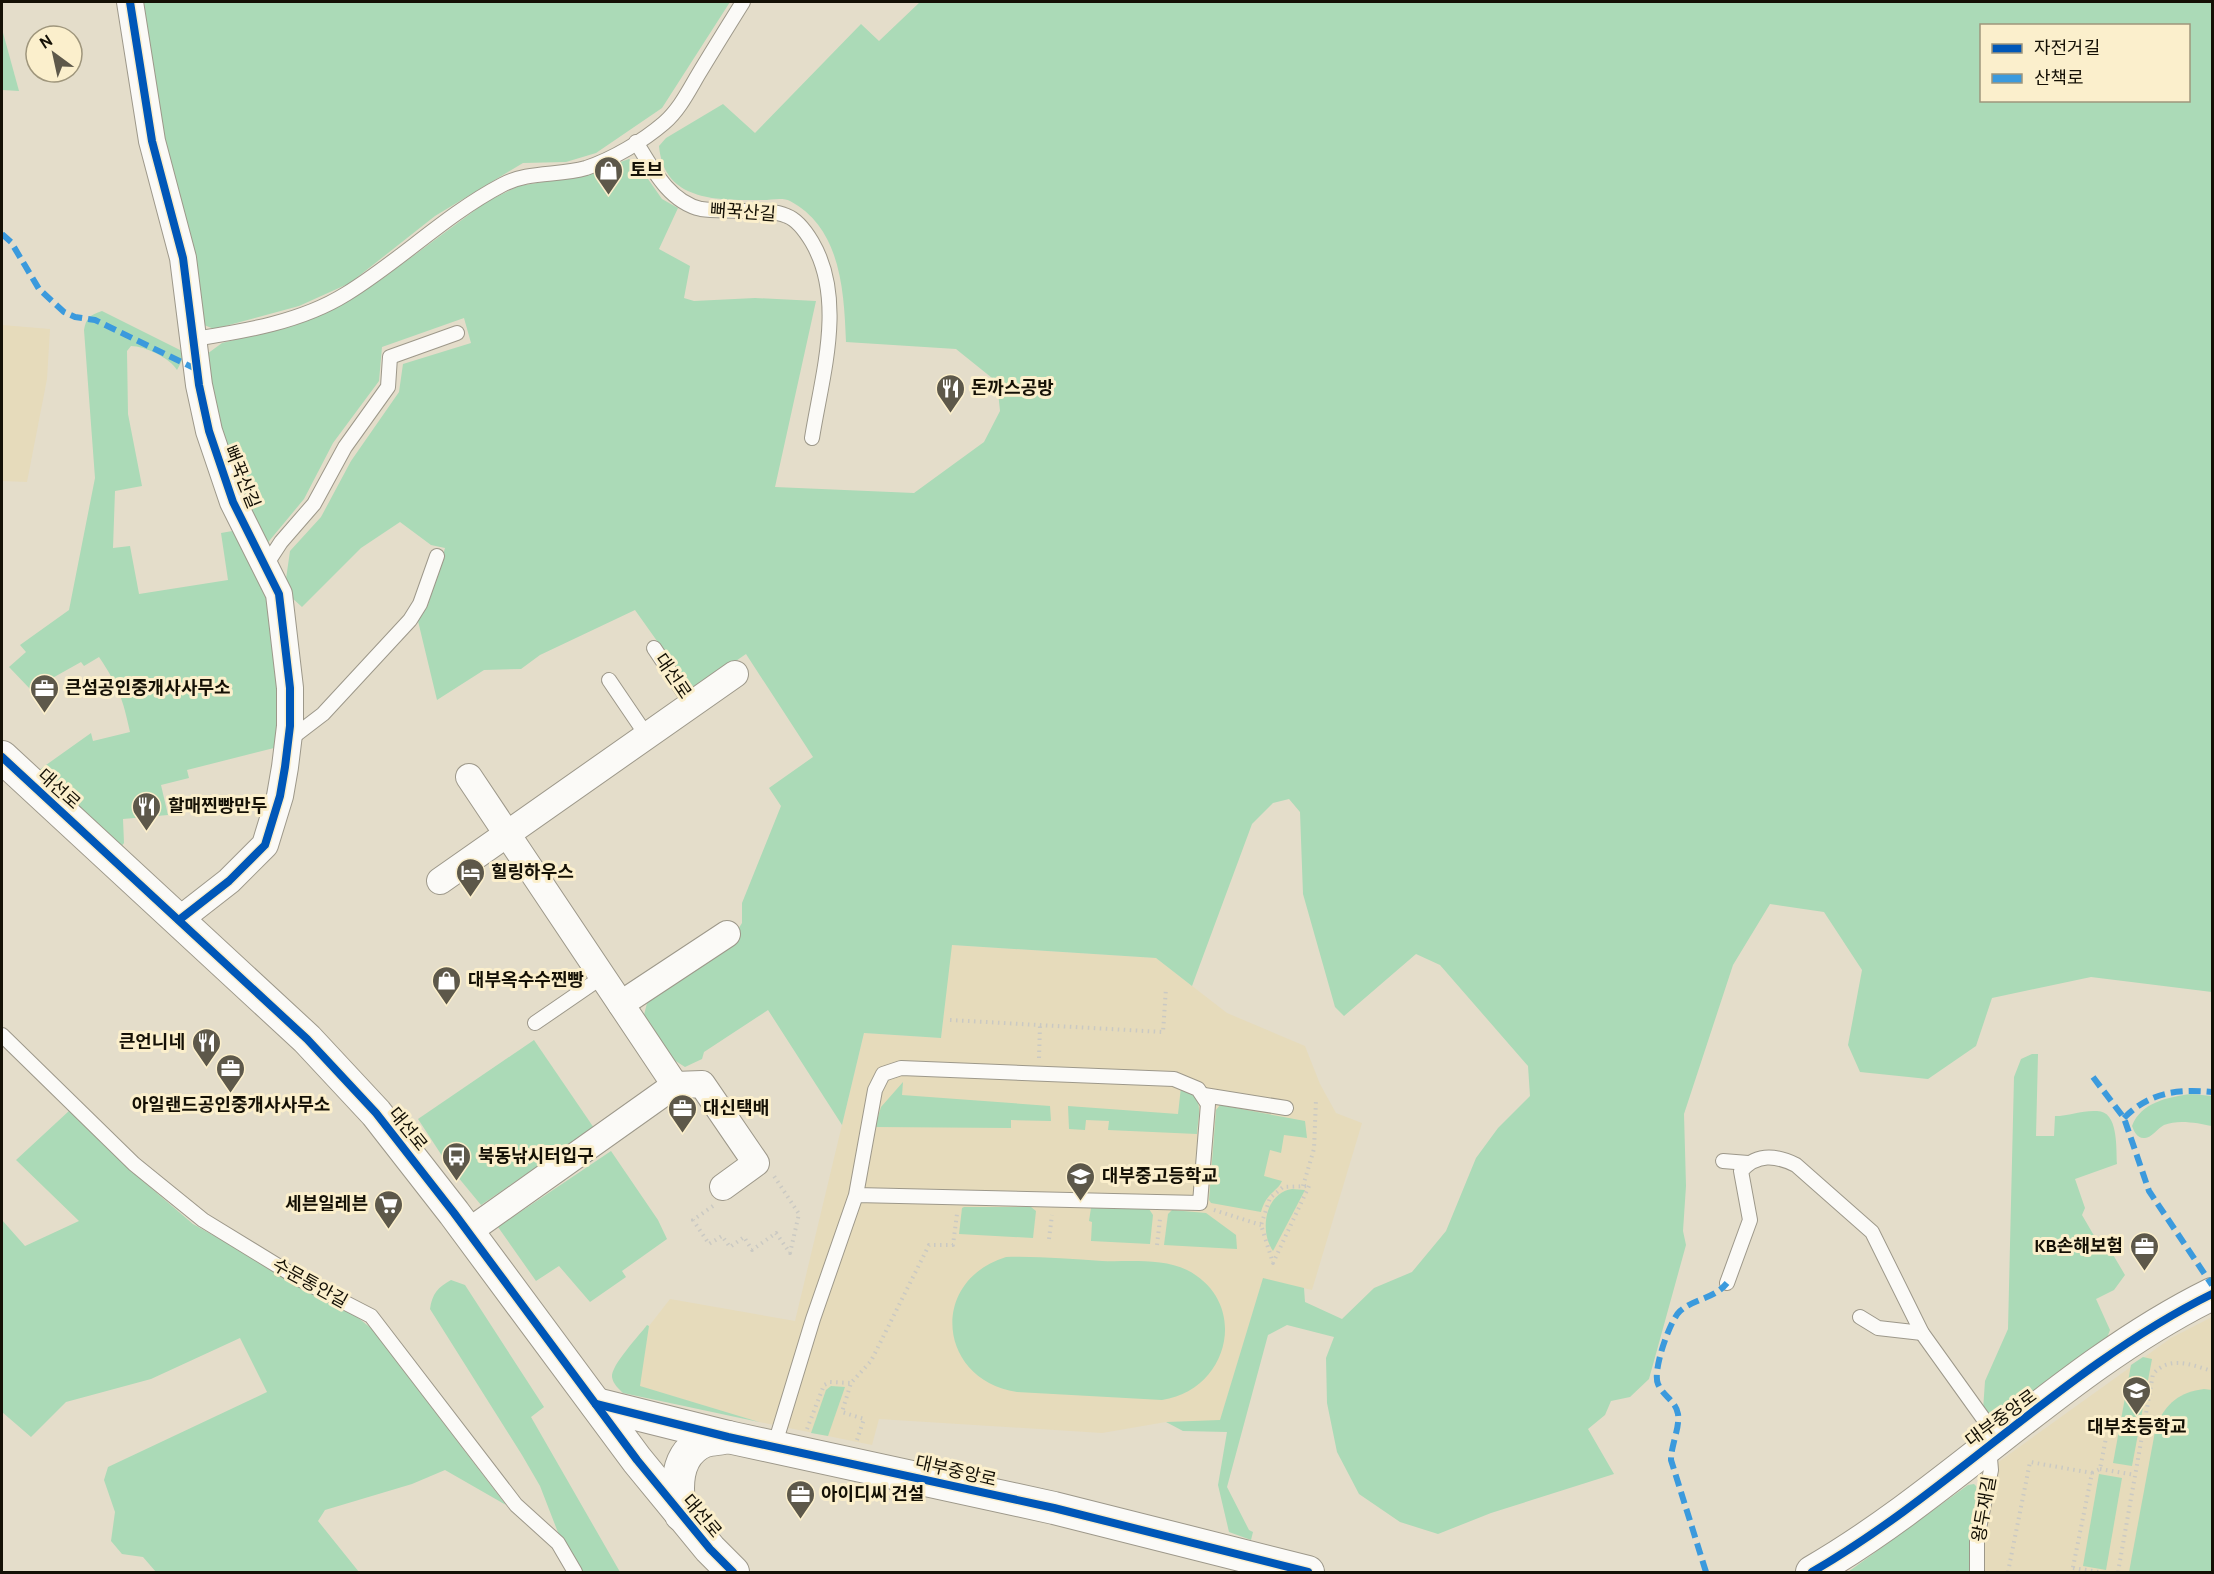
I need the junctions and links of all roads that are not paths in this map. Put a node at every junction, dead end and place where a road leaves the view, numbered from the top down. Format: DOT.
graph roads {
  1 [pos="130,2"];
  2 [pos="743,2"];
  3 [pos="636,142"];
  4 [pos="457,333"];
  5 [pos="195,339"];
  6 [pos="812,438"];
  7 [pos="437,556"];
  8 [pos="266,565"];
  9 [pos="654,648"];
  10 [pos="735,674"];
  11 [pos="609,681"];
  12 [pos="692,705"];
  13 [pos="647,736"];
  14 [pos="289,740"];
  15 [pos="2,757"];
  16 [pos="469,777"];
  17 [pos="507,834"];
  18 [pos="440,881"];
  19 [pos="179,920"];
  20 [pos="727,934"];
  21 [pos="602,977"];
  22 [pos="621,1004"];
  23 [pos="534,1023"];
  24 [pos="2,1035"];
  25 [pos="675,1085"];
  26 [pos="1204,1095"];
  27 [pos="1286,1108"];
  28 [pos="1723,1161"];
  29 [pos="1748,1163"];
  30 [pos="724,1186"];
  31 [pos="856,1195"];
  32 [pos="468,1232"];
  33 [pos="1727,1283"];
  34 [pos="2212,1294"];
  35 [pos="1860,1317"];
  36 [pos="1922,1333"];
  37 [pos="596,1404"];
  38 [pos="728,1437"];
  39 [pos="1993,1442"];
  40 [pos="789,1443"];
  41 [pos="681,1515"];
  42 [pos="1207,1560"];
  43 [pos="575,1572"];
  44 [pos="733,1572"];
  45 [pos="1308,1572"];
  46 [pos="1812,1572"];
  47 [pos="1977,1572"];
  1 -- 5 [label="street, 뻐꾹산길"];
  2 -- 3 [label="lane"];
  3 -- 5 [label="lane"];
  3 -- 6 [label="lane, 뻐꾹산길"];
  4 -- 8 [label="lane"];
  5 -- 8 [label="street, 뻐꾹산길"];
  7 -- 14 [label="lane"];
  8 -- 14 [label="street, 뻐꾹산길"];
  9 -- 12 [label="lane, 대선로"];
  10 -- 12 [label="street, 대선로"];
  11 -- 13 [label="lane"];
  12 -- 13 [label="street, 대선로"];
  13 -- 17 [label="street, 대선로"];
  14 -- 19 [label="street, 뻐꾹산길"];
  15 -- 19 [label="street, 대선로"];
  16 -- 17 [label="street"];
  17 -- 18 [label="street, 대선로"];
  17 -- 21 [label="street"];
  19 -- 32 [label="street, 대선로"];
  20 -- 22 [label="street"];
  21 -- 22 [label="street"];
  21 -- 23 [label="lane"];
  22 -- 25 [label="street"];
  24 -- 43 [label="lane, 수문통안길"];
  25 -- 30 [label="street"];
  25 -- 32 [label="street"];
  26 -- 27 [label="lane"];
  26 -- 31 [label="lane"];
  26 -- 31 [label="lane"];
  28 -- 29 [label="lane, 대부중앙로"];
  29 -- 33 [label="lane"];
  29 -- 36 [label="lane, 대부중앙로"];
  31 -- 40 [label="lane"];
  32 -- 37 [label="street, 대선로"];
  34 -- 39 [label="street, 대부중앙로"];
  35 -- 36 [label="lane"];
  36 -- 39 [label="lane, 대부중앙로"];
  37 -- 38 [label="street, 대부중앙로"];
  37 -- 41 [label="street, 대선로"];
  38 -- 40 [label="street, 대부중앙로"];
  38 -- 41 [label="street"];
  39 -- 46 [label="street, 대부중앙로"];
  39 -- 47 [label="lane, 왕두재길"];
  40 -- 42 [label="street, 대부중앙로"];
  41 -- 44 [label="street, 대선로"];
  42 -- 45 [label="street, 대부중앙로"];
}
